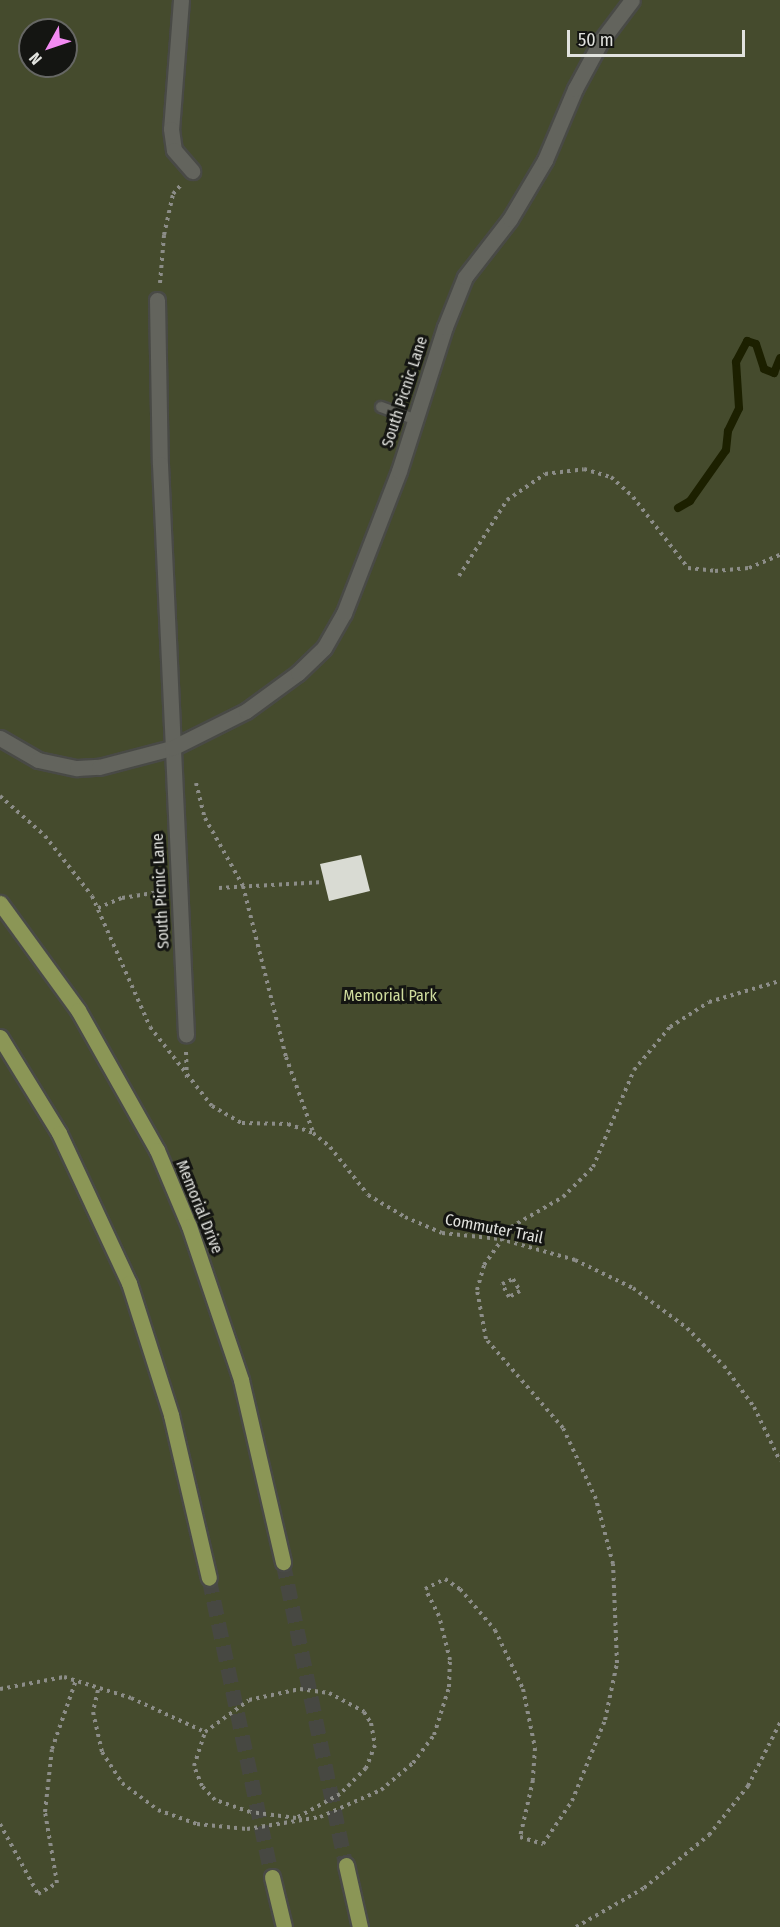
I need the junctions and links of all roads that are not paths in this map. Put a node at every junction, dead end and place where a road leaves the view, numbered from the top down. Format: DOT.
graph roads {
  1 [pos="181,0"];
  2 [pos="632,0"];
  3 [pos="192,171"];
  4 [pos="157,300"];
  5 [pos="381,407"];
  6 [pos="417,420"];
  7 [pos="0,738"];
  8 [pos="172,754"];
  9 [pos="0,903"];
  10 [pos="186,1034"];
  11 [pos="0,1037"];
  12 [pos="283,1562"];
  13 [pos="209,1578"];
  14 [pos="346,1865"];
  15 [pos="272,1877"];
  16 [pos="284,1927"];
  17 [pos="360,1927"];
  1 -- 3 [label="street"];
  2 -- 6 [label="street, South Picnic Lane"];
  4 -- 8 [label="street, South Picnic Lane"];
  5 -- 6 [label="lane"];
  6 -- 8 [label="street, South Picnic Lane"];
  7 -- 8 [label="street, South Picnic Lane"];
  8 -- 10 [label="street, South Picnic Lane"];
  9 -- 12 [label="main road, Memorial Drive"];
  11 -- 13 [label="main road"];
  14 -- 17 [label="main road"];
  15 -- 16 [label="main road"];
}
